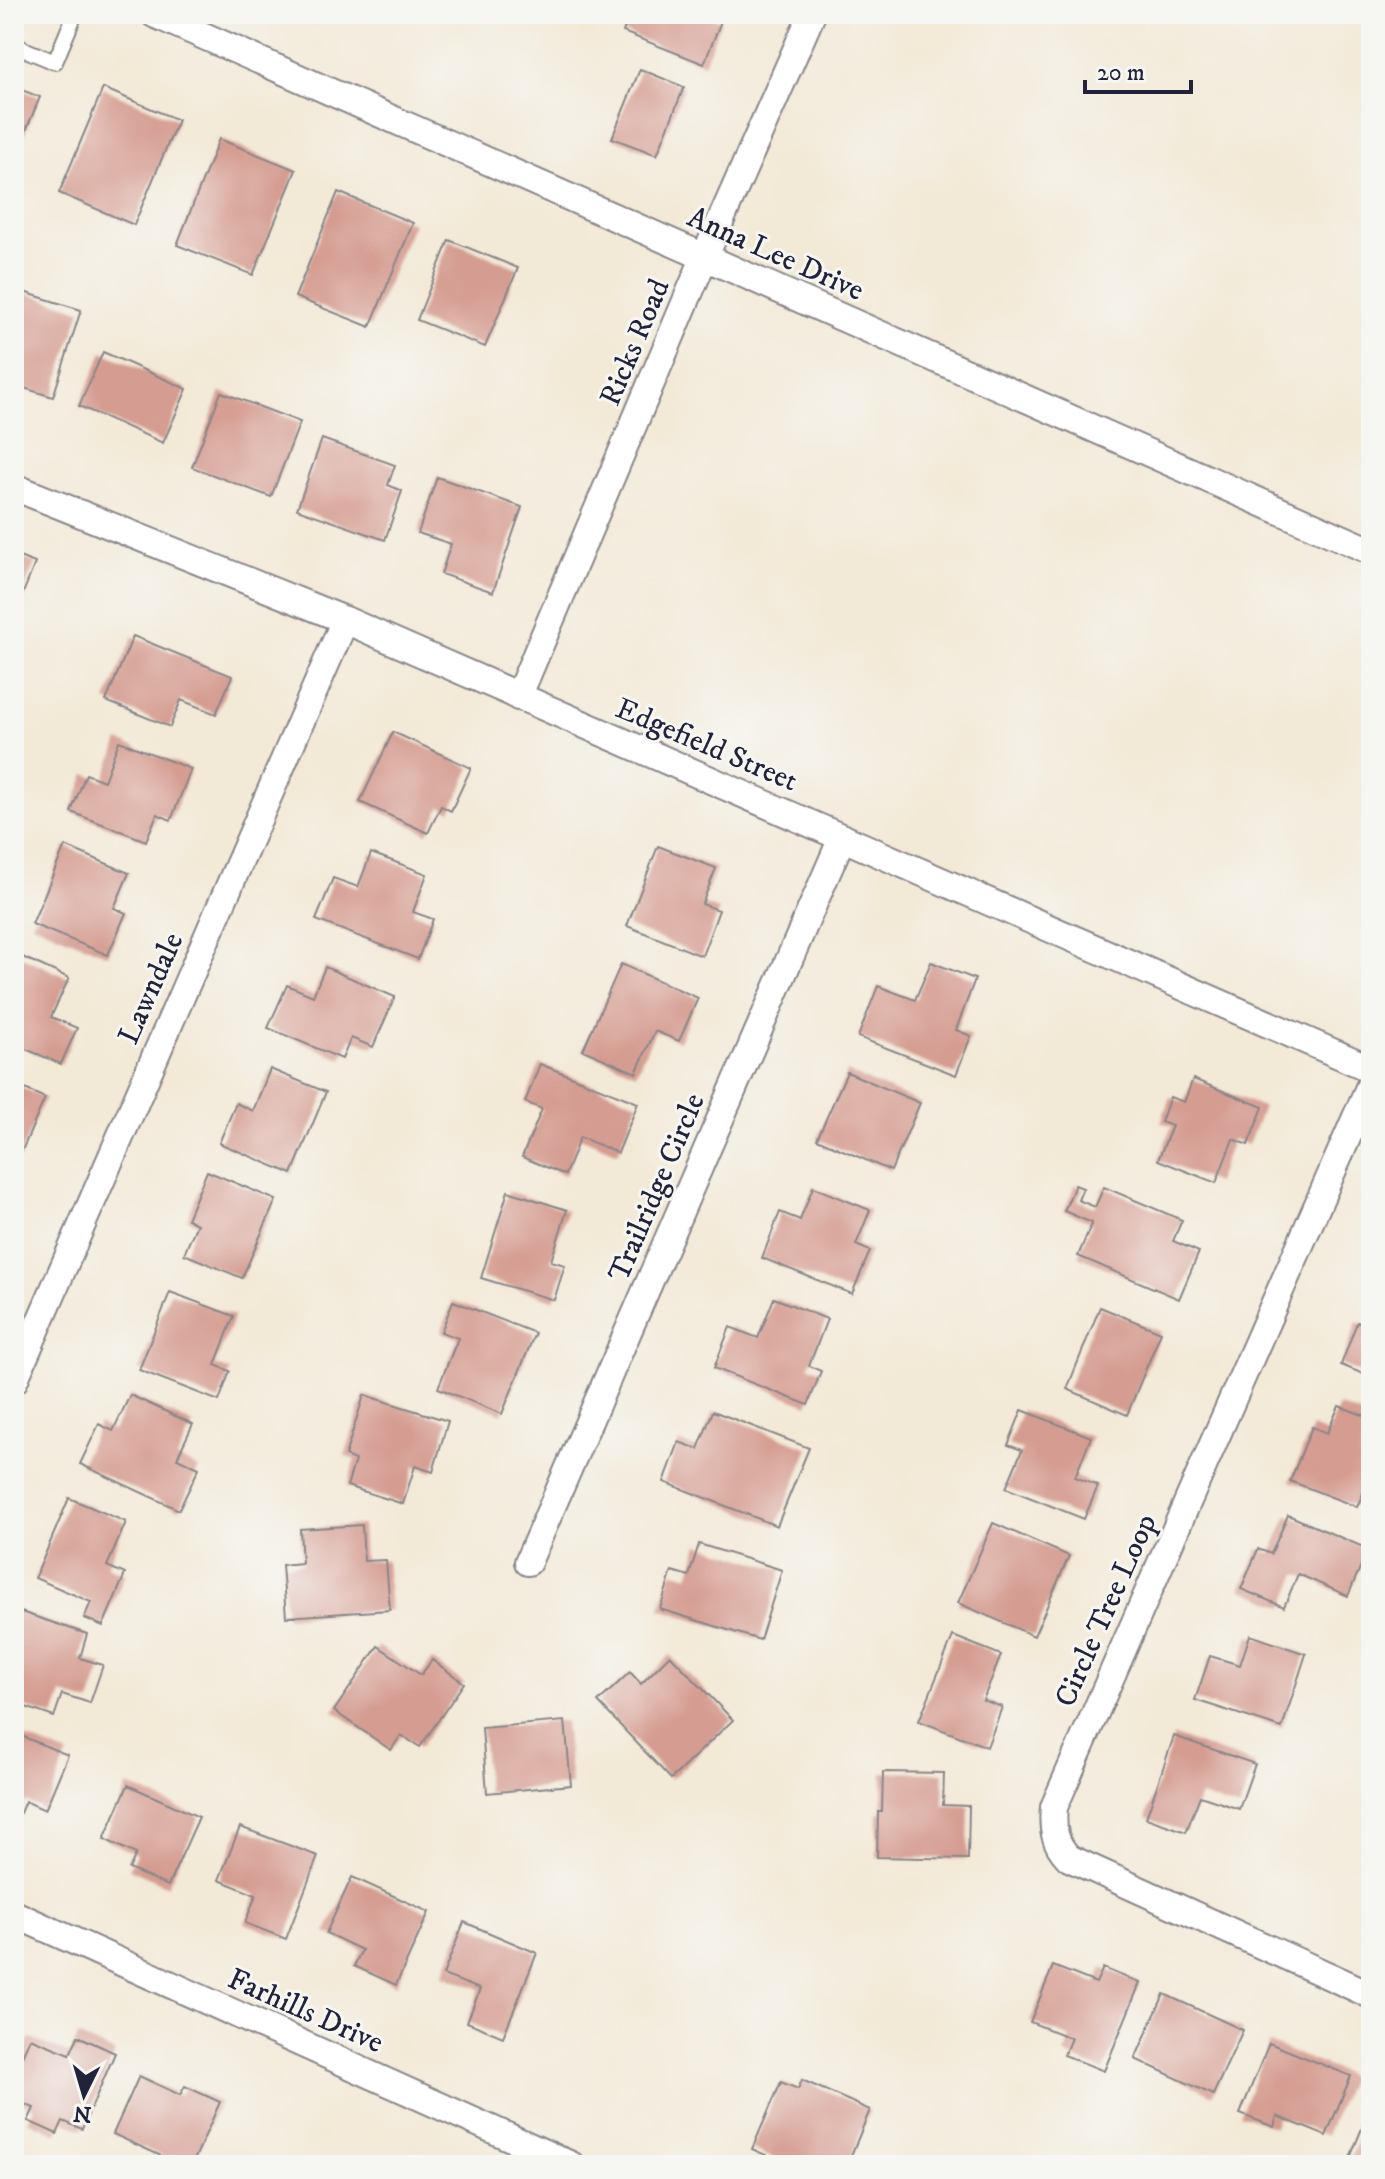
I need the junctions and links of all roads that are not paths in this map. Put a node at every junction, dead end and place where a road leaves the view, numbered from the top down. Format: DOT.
graph roads {
  1 [pos="75,14"];
  2 [pos="154,14"];
  3 [pos="812,14"];
  4 [pos="14,45"];
  5 [pos="705,256"];
  6 [pos="14,487"];
  7 [pos="1371,551"];
  8 [pos="345,620"];
  9 [pos="518,697"];
  10 [pos="842,838"];
  11 [pos="1371,1069"];
  12 [pos="1371,1083"];
  13 [pos="14,1381"];
  14 [pos="528,1562"];
  15 [pos="14,1914"];
  16 [pos="1371,1995"];
  17 [pos="571,2165"];
  1 -- 4 [label="lane"];
  2 -- 5 [label="street, Anna Lee Drive"];
  3 -- 5 [label="street, Ricks Road"];
  5 -- 7 [label="street, Anna Lee Drive"];
  5 -- 9 [label="street, Ricks Road"];
  6 -- 8 [label="street, Edgefield Street"];
  8 -- 9 [label="street, Edgefield Street"];
  8 -- 13 [label="street, Lawndale"];
  9 -- 10 [label="street, Edgefield Street"];
  10 -- 11 [label="street, Edgefield Street"];
  10 -- 14 [label="street, Trailridge Circle"];
  12 -- 16 [label="street, Circle Tree Loop"];
  15 -- 17 [label="street, Farhills Drive"];
}
